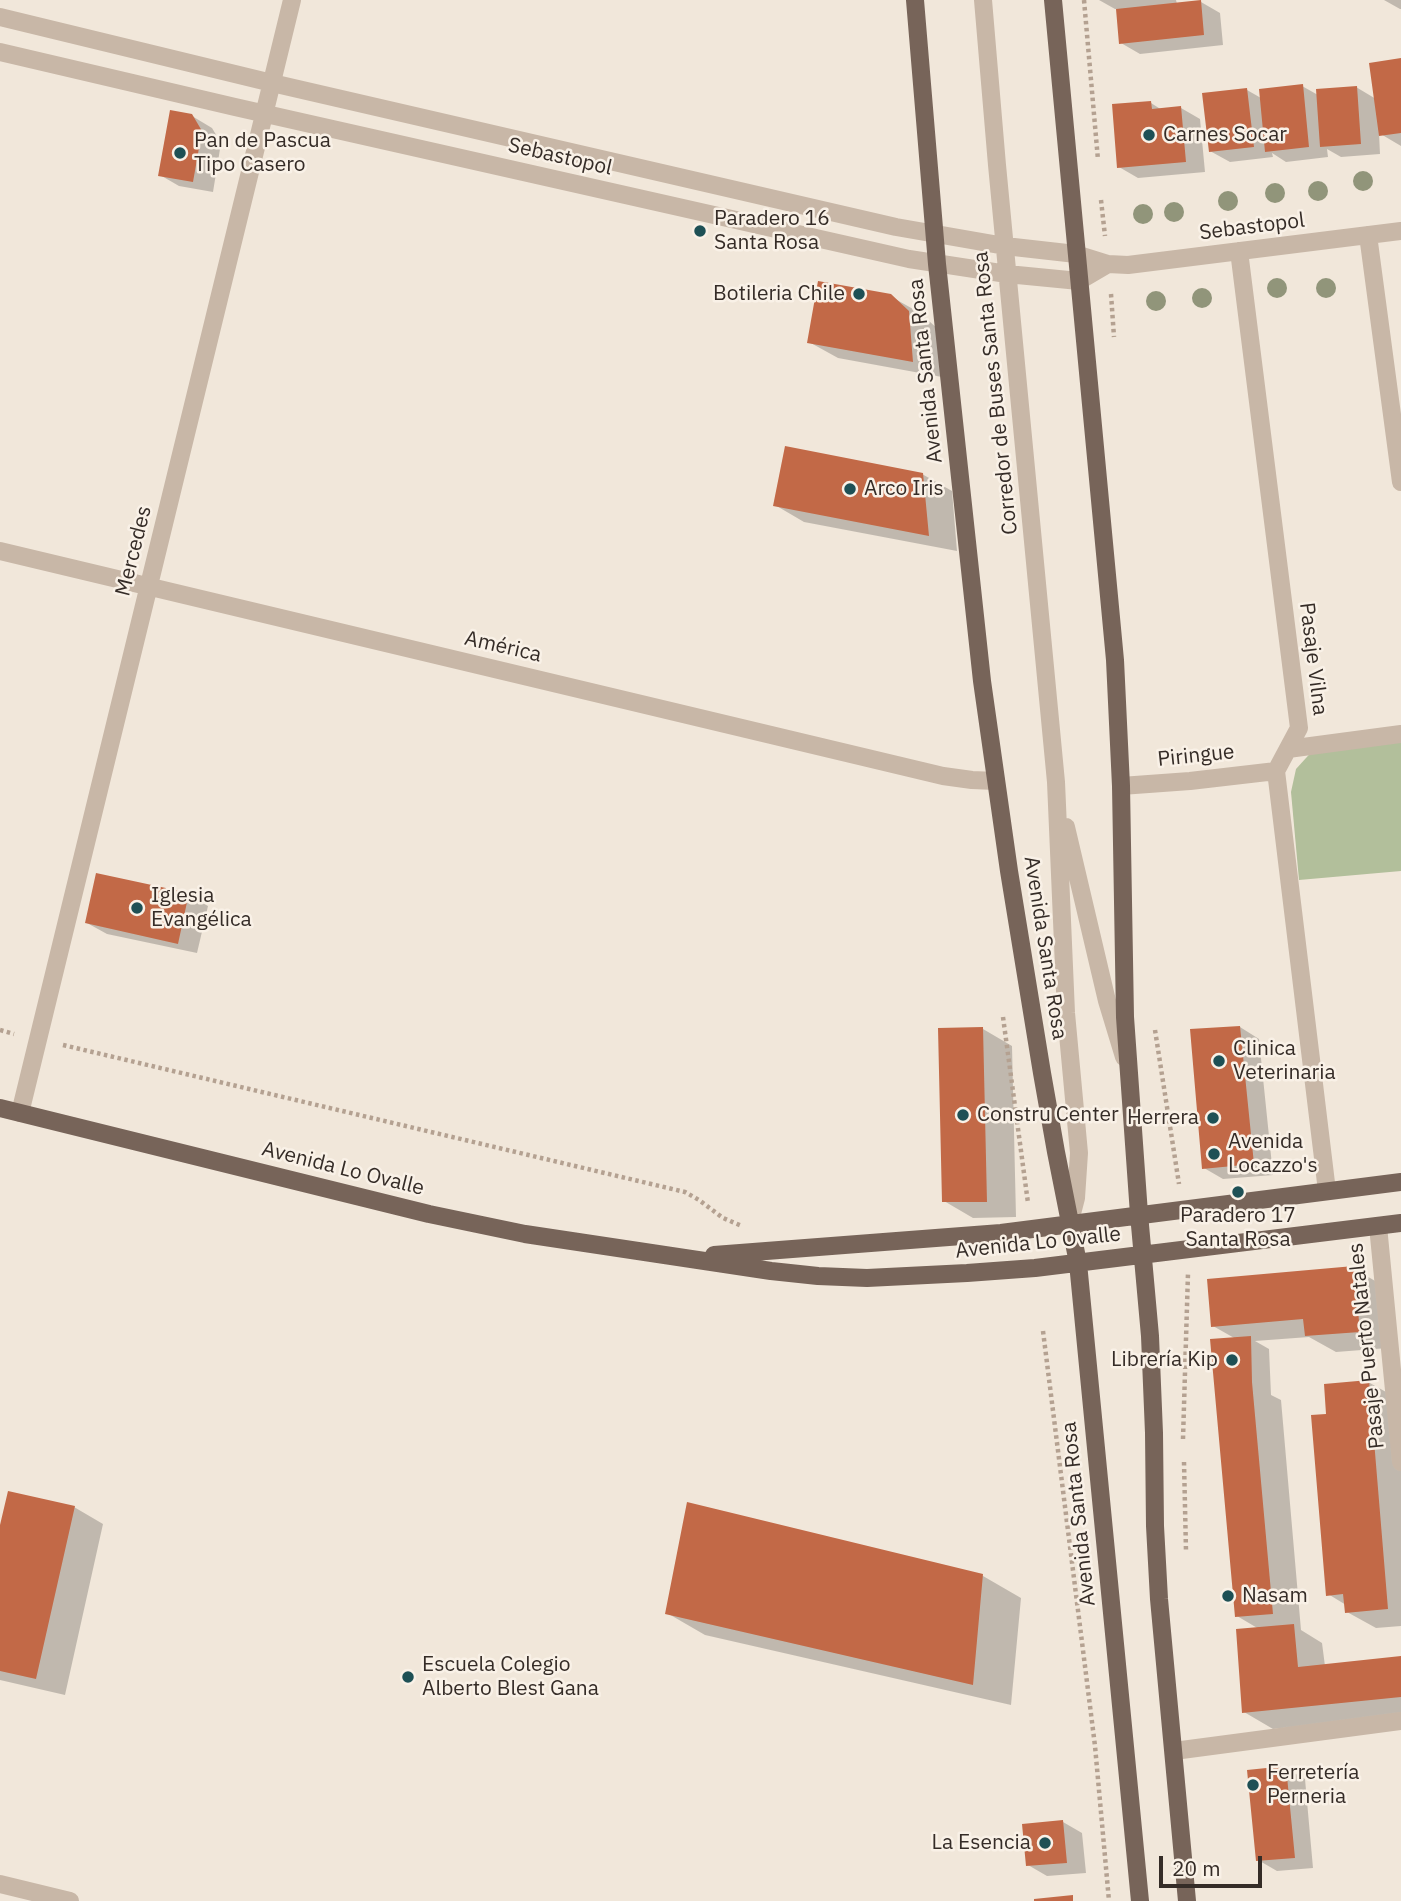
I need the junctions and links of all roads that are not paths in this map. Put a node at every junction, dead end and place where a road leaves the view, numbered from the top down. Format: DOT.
graph roads {
  1 [pos="292,0"];
  2 [pos="915,0"];
  3 [pos="983,0"];
  4 [pos="1053,0"];
  5 [pos="0,17"];
  6 [pos="0,52"];
  7 [pos="272,83"];
  8 [pos="264,113"];
  9 [pos="1401,231"];
  10 [pos="934,234"];
  11 [pos="1368,235"];
  12 [pos="1004,246"];
  13 [pos="1238,251"];
  14 [pos="1076,254"];
  15 [pos="937,264"];
  16 [pos="1108,264"];
  17 [pos="1007,274"];
  18 [pos="1079,281"];
  19 [pos="1401,482"];
  20 [pos="0,551"];
  21 [pos="149,586"];
  22 [pos="1401,734"];
  23 [pos="1287,748"];
  24 [pos="1276,771"];
  25 [pos="996,781"];
  26 [pos="1056,782"];
  27 [pos="1121,786"];
  28 [pos="1129,1071"];
  29 [pos="0,1108"];
  30 [pos="20,1113"];
  31 [pos="1401,1182"];
  32 [pos="1327,1191"];
  33 [pos="1139,1214"];
  34 [pos="1401,1223"];
  35 [pos="1069,1225"];
  36 [pos="1378,1226"];
  37 [pos="1142,1255"];
  38 [pos="679,1257"];
  39 [pos="1078,1263"];
  40 [pos="1401,1462"];
  41 [pos="1401,1721"];
  42 [pos="1174,1751"];
  43 [pos="0,1884"];
  44 [pos="70,1901"];
  45 [pos="1140,1901"];
  46 [pos="1187,1901"];
  1 -- 7 [label="street, Mercedes"];
  2 -- 10 [label="main road, Avenida Santa Rosa"];
  3 -- 12 [label="street, Corredor de Buses Santa Rosa"];
  4 -- 14 [label="main road"];
  5 -- 7 [label="street, Sebastopol"];
  6 -- 8 [label="street, Sebastopol"];
  7 -- 8 [label="street, Mercedes"];
  7 -- 10 [label="street, Sebastopol"];
  8 -- 15 [label="street, Sebastopol"];
  8 -- 21 [label="street, Mercedes"];
  9 -- 11 [label="street, Sebastopol"];
  10 -- 12 [label="street, Sebastopol"];
  10 -- 15 [label="main road, Avenida Santa Rosa"];
  11 -- 13 [label="street, Sebastopol"];
  11 -- 19 [label="street"];
  12 -- 14 [label="street, Sebastopol"];
  12 -- 17 [label="street, Corredor de Buses Santa Rosa"];
  13 -- 16 [label="street, Sebastopol"];
  13 -- 23 [label="street, Pasaje Vilna"];
  14 -- 16 [label="street, Sebastopol"];
  14 -- 18 [label="main road"];
  15 -- 17 [label="street, Sebastopol"];
  15 -- 25 [label="main road, Avenida Santa Rosa"];
  16 -- 18 [label="street, Sebastopol"];
  17 -- 18 [label="street, Sebastopol"];
  17 -- 26 [label="street, Corredor de Buses Santa Rosa"];
  18 -- 27 [label="main road"];
  20 -- 21 [label="street, América"];
  21 -- 25 [label="street, América"];
  21 -- 30 [label="street, Mercedes"];
  22 -- 23 [label="street"];
  23 -- 24 [label="street, Pasaje Vilna"];
  24 -- 27 [label="street, Piringue"];
  24 -- 32 [label="street"];
  25 -- 35 [label="main road, Avenida Santa Rosa"];
  26 -- 28 [label="street, Corredor de Buses Santa Rosa"];
  26 -- 35 [label="street, Corredor de Buses Santa Rosa"];
  27 -- 28 [label="main road"];
  28 -- 33 [label="main road"];
  29 -- 30 [label="main road, Avenida Lo Ovalle"];
  30 -- 38 [label="main road, Avenida Lo Ovalle"];
  31 -- 32 [label="main road, Avenida Lo Ovalle"];
  32 -- 33 [label="main road, Avenida Lo Ovalle"];
  33 -- 35 [label="main road, Avenida Lo Ovalle"];
  33 -- 37 [label="main road"];
  34 -- 36 [label="main road, Avenida Lo Ovalle"];
  35 -- 38 [label="main road, Avenida Lo Ovalle"];
  35 -- 39 [label="main road, Avenida Santa Rosa"];
  36 -- 37 [label="main road, Avenida Lo Ovalle"];
  36 -- 40 [label="street, Pasaje Puerto Natales"];
  37 -- 39 [label="main road, Avenida Lo Ovalle"];
  37 -- 42 [label="main road"];
  38 -- 39 [label="main road, Avenida Lo Ovalle"];
  39 -- 45 [label="main road, Avenida Santa Rosa"];
  41 -- 42 [label="street"];
  42 -- 46 [label="main road"];
  43 -- 44 [label="street"];
}
